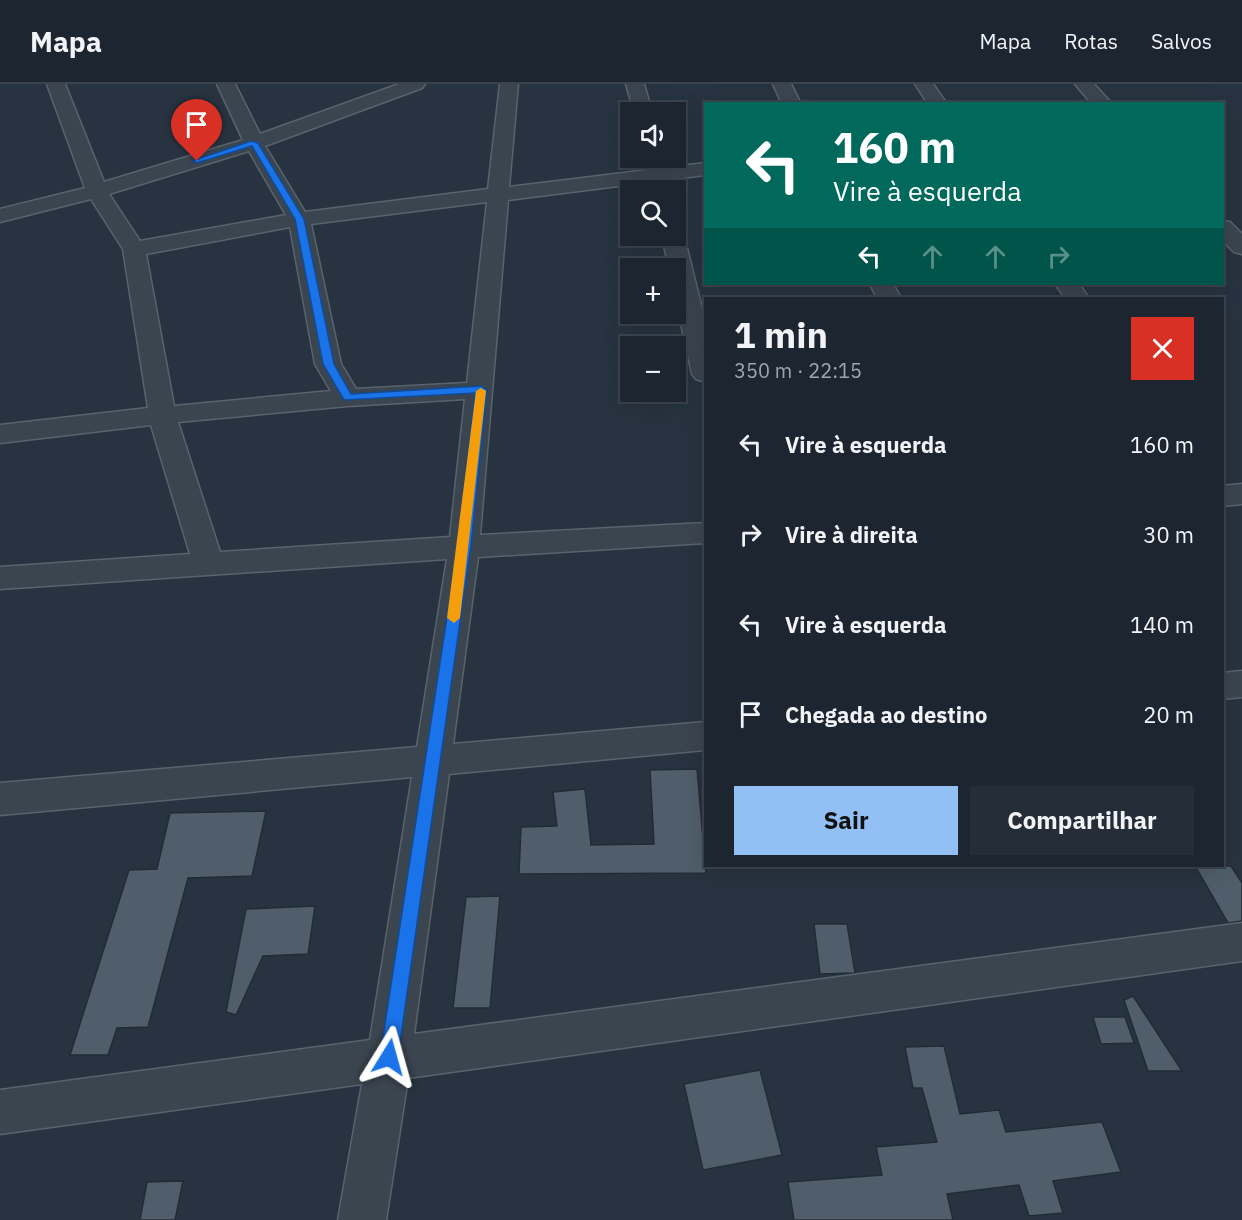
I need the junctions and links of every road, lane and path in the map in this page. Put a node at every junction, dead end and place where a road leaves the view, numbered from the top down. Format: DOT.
graph roads {
  1 [pos="56,84"];
  2 [pos="226,84"];
  3 [pos="416,84"];
  4 [pos="509,84"];
  5 [pos="635,84"];
  6 [pos="782,84"];
  7 [pos="924,84"];
  8 [pos="1084,84"];
  9 [pos="640,102"];
  10 [pos="791,102"];
  11 [pos="937,102"];
  12 [pos="1101,102"];
  13 [pos="254,143"];
  14 [pos="704,169"];
  15 [pos="659,174"];
  16 [pos="98,191"];
  17 [pos="499,195"];
  18 [pos="0,216"];
  19 [pos="299,219"];
  20 [pos="1224,229"];
  21 [pos="675,246"];
  22 [pos="1242,247"];
  23 [pos="134,249"];
  24 [pos="704,370"];
  25 [pos="481,390"];
  26 [pos="348,398"];
  27 [pos="162,415"];
  28 [pos="0,434"];
  29 [pos="1242,494"];
  30 [pos="1224,496"];
  31 [pos="704,533"];
  32 [pos="464,545"];
  33 [pos="209,566"];
  34 [pos="0,578"];
  35 [pos="1242,684"];
  36 [pos="1224,686"];
  37 [pos="704,736"];
  38 [pos="432,763"];
  39 [pos="0,800"];
  40 [pos="1242,942"];
  41 [pos="389,1057"];
  42 [pos="0,1112"];
  43 [pos="362,1220"];
  1 -- 16 [label="street"];
  2 -- 13 [label="street"];
  3 -- 13 [label="street"];
  4 -- 17 [label="street"];
  5 -- 9 [label="street"];
  6 -- 10 [label="street"];
  7 -- 11 [label="street"];
  8 -- 12 [label="street"];
  13 -- 16 [label="street"];
  13 -- 19 [label="street"];
  14 -- 15 [label="street"];
  15 -- 17 [label="street"];
  16 -- 18 [label="street"];
  16 -- 23 [label="street"];
  17 -- 19 [label="street"];
  17 -- 25 [label="street"];
  19 -- 23 [label="street"];
  19 -- 26 [label="street"];
  20 -- 22 [label="street"];
  21 -- 24 [label="street"];
  23 -- 27 [label="street"];
  25 -- 26 [label="street"];
  25 -- 32 [label="street"];
  26 -- 27 [label="street"];
  27 -- 28 [label="street"];
  27 -- 33 [label="street"];
  29 -- 30 [label="street"];
  31 -- 32 [label="street"];
  32 -- 33 [label="street"];
  32 -- 38 [label="street"];
  33 -- 34 [label="street"];
  35 -- 36 [label="street"];
  37 -- 38 [label="street"];
  38 -- 39 [label="street"];
  38 -- 41 [label="street"];
  40 -- 41 [label="street"];
  41 -- 42 [label="street"];
  41 -- 43 [label="street"];
}
